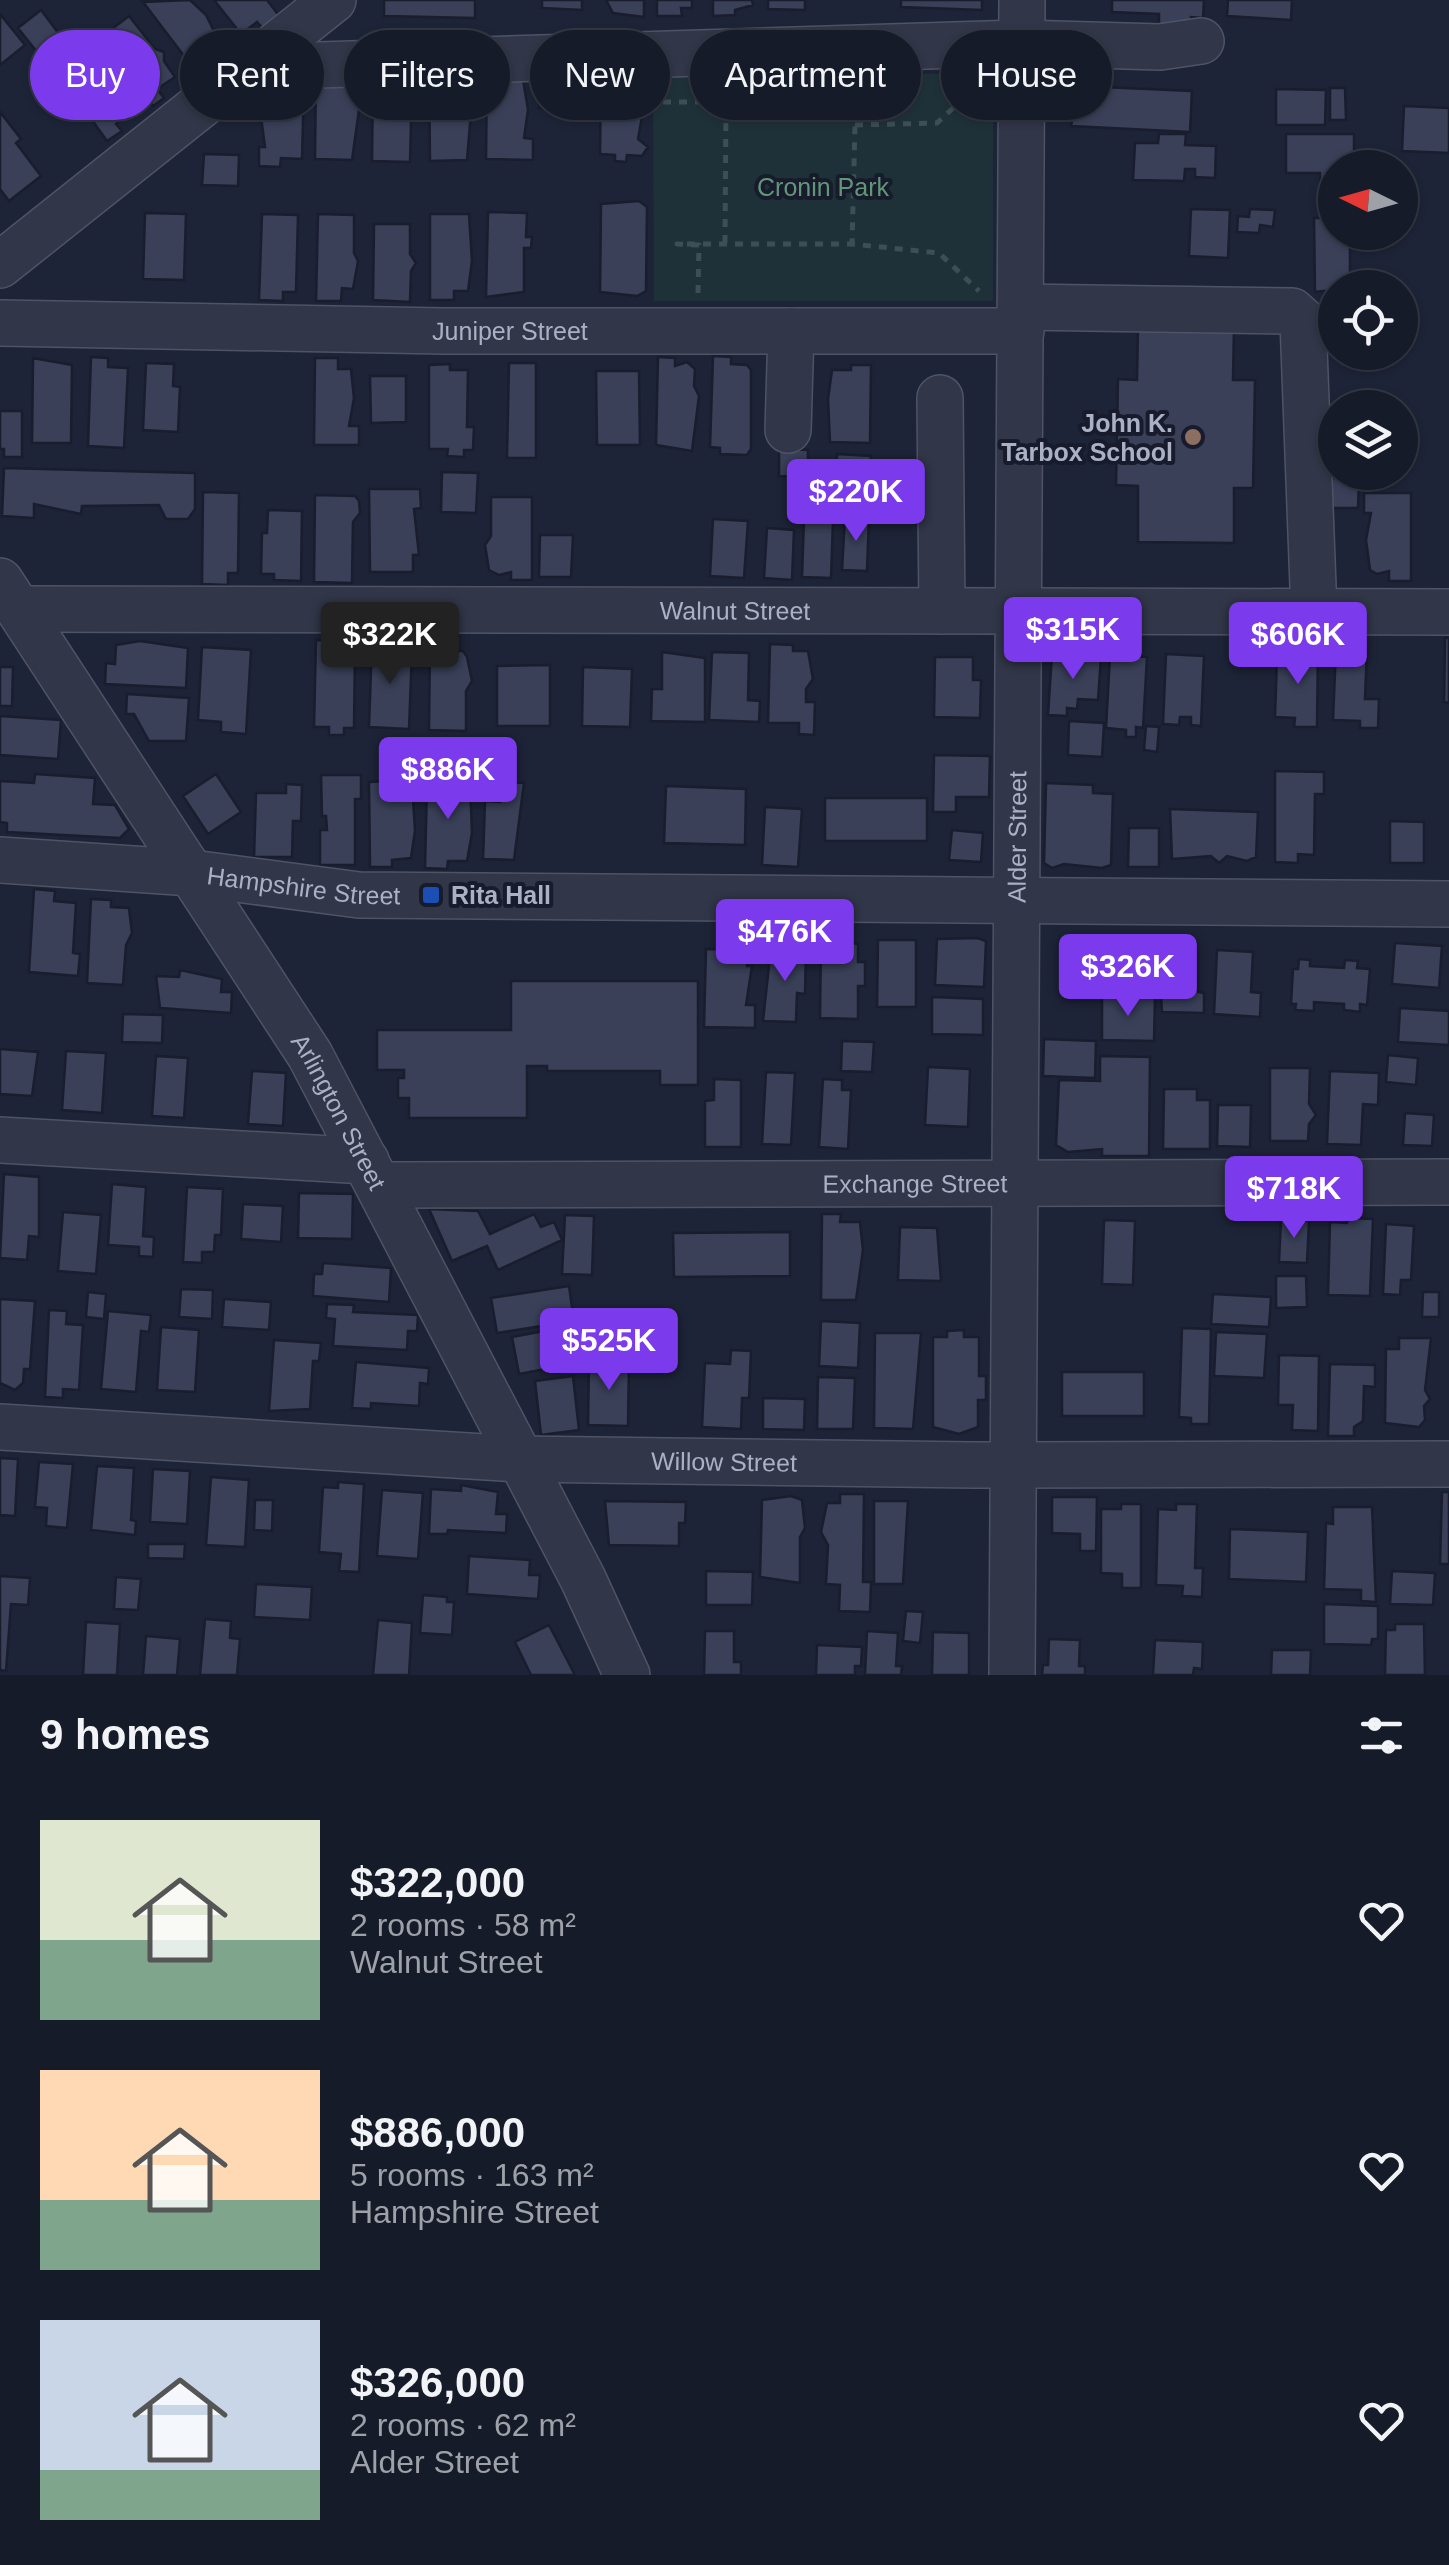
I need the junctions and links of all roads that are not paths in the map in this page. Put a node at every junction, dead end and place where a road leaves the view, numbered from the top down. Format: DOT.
graph roads {
  1 [pos="322,3"];
  2 [pos="292,30"];
  3 [pos="941,43"];
  4 [pos="1112,45"];
  5 [pos="1188,59"];
  6 [pos="324,64"];
  7 [pos="185,120"];
  8 [pos="1022,120"];
  9 [pos="0,265"];
  10 [pos="1021,319"];
  11 [pos="0,323"];
  12 [pos="790,332"];
  13 [pos="940,398"];
  14 [pos="788,430"];
  15 [pos="10,595"];
  16 [pos="942,612"];
  17 [pos="1314,612"];
  18 [pos="1449,612"];
  19 [pos="1020,613"];
  20 [pos="0,860"];
  21 [pos="192,874"];
  22 [pos="1017,902"];
  23 [pos="1449,904"];
  24 [pos="0,1140"];
  25 [pos="373,1173"];
  26 [pos="1449,1182"];
  27 [pos="1013,1184"];
  28 [pos="0,1427"];
  29 [pos="518,1459"];
  30 [pos="1449,1464"];
  31 [pos="1010,1466"];
  32 [pos="626,1675"];
  33 [pos="1012,1675"];
  1 -- 2 [label="street"];
  3 -- 6 [label="street"];
  4 -- 5 [label="street"];
  7 -- 9 [label="street"];
  8 -- 10 [label="street, Alder Street"];
  10 -- 12 [label="street, Juniper Street"];
  10 -- 17 [label="street, Juniper Street"];
  10 -- 19 [label="street, Alder Street"];
  11 -- 12 [label="street, Juniper Street"];
  12 -- 14 [label="street"];
  13 -- 16 [label="street"];
  15 -- 16 [label="street, Walnut Street"];
  15 -- 21 [label="street, Arlington Street"];
  16 -- 19 [label="street, Walnut Street"];
  17 -- 18 [label="street, Walnut Street"];
  17 -- 19 [label="street, Walnut Street"];
  19 -- 22 [label="street, Alder Street"];
  20 -- 21 [label="street, Hampshire Street"];
  21 -- 22 [label="street, Hampshire Street"];
  21 -- 25 [label="street, Arlington Street"];
  22 -- 23 [label="street, Hampshire Street"];
  22 -- 27 [label="street, Alder Street"];
  24 -- 25 [label="street, Exchange Street"];
  25 -- 27 [label="street, Exchange Street"];
  25 -- 29 [label="street, Arlington Street"];
  26 -- 27 [label="street, Exchange Street"];
  27 -- 31 [label="street, Alder Street"];
  28 -- 29 [label="street, Willow Street"];
  29 -- 31 [label="street, Willow Street"];
  29 -- 32 [label="street, Arlington Street"];
  30 -- 31 [label="street, Willow Street"];
  31 -- 33 [label="street, Alder Street"];
}
